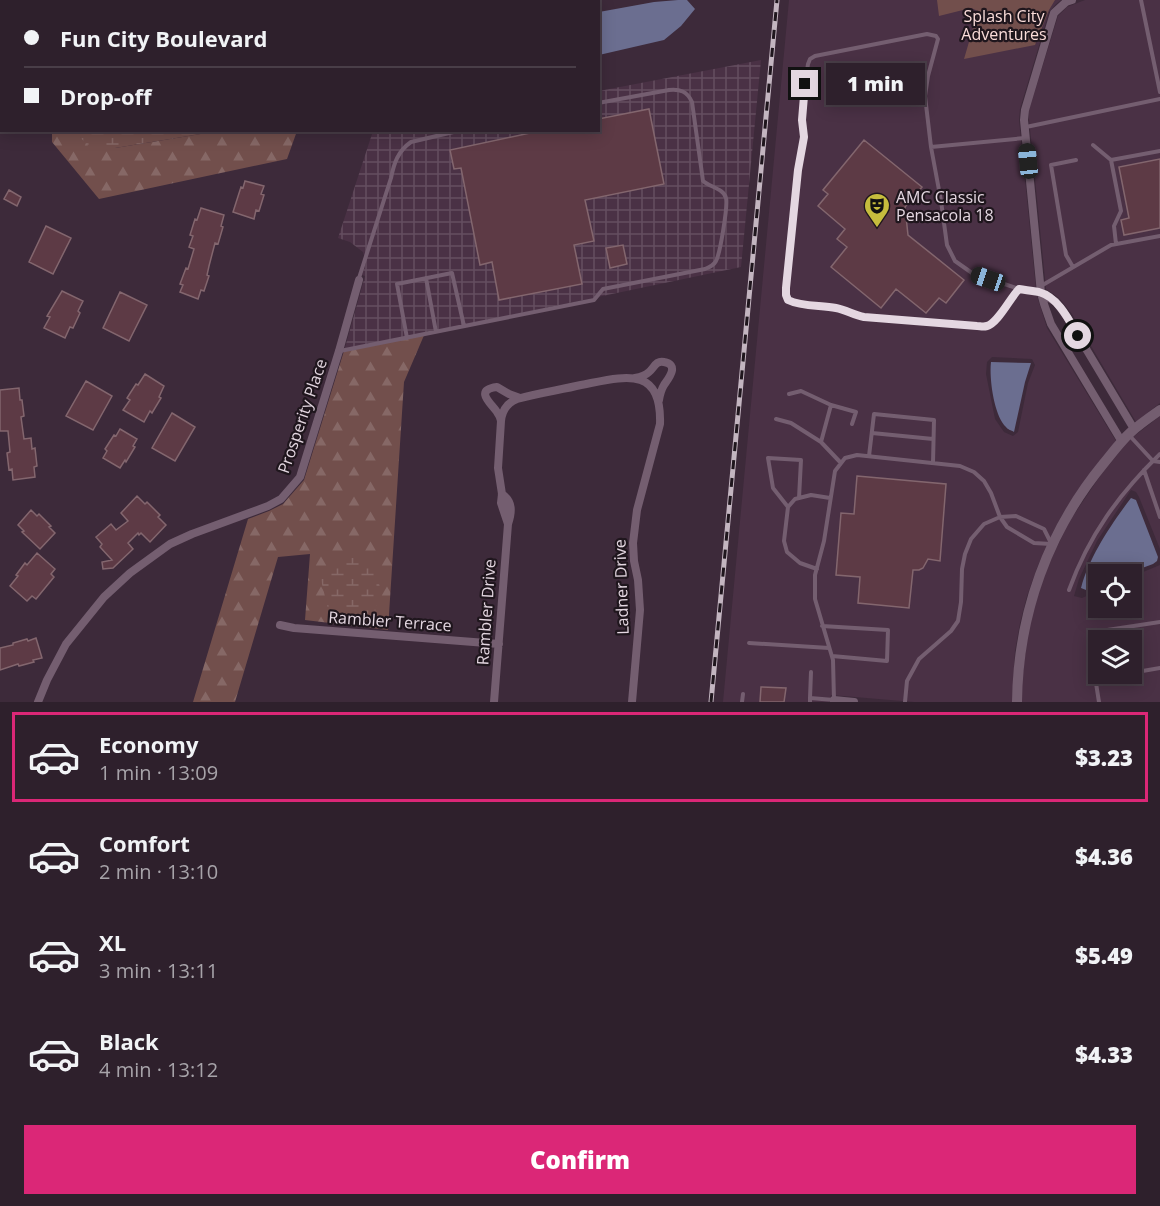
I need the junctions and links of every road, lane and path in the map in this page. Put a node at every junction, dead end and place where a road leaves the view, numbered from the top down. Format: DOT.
graph roads {
  1 [pos="1141,0"];
  2 [pos="1069,1"];
  3 [pos="1160,92"];
  4 [pos="1160,99"];
  5 [pos="600,103"];
  6 [pos="1025,127"];
  7 [pos="454,132"];
  8 [pos="1026,138"];
  9 [pos="1093,145"];
  10 [pos="931,147"];
  11 [pos="1160,152"];
  12 [pos="1076,160"];
  13 [pos="1111,160"];
  14 [pos="1160,236"];
  15 [pos="1116,244"];
  16 [pos="1073,267"];
  17 [pos="426,278"];
  18 [pos="359,280"];
  19 [pos="1019,289"];
  20 [pos="1041,290"];
  21 [pos="464,326"];
  22 [pos="436,332"];
  23 [pos="408,338"];
  24 [pos="339,351"];
  25 [pos="635,378"];
  26 [pos="789,394"];
  27 [pos="520,398"];
  28 [pos="659,402"];
  29 [pos="831,405"];
  30 [pos="1160,410"];
  31 [pos="776,419"];
  32 [pos="501,421"];
  33 [pos="852,424"];
  34 [pos="872,433"];
  35 [pos="1128,435"];
  36 [pos="933,439"];
  37 [pos="821,442"];
  38 [pos="1160,454"];
  39 [pos="869,456"];
  40 [pos="1153,461"];
  41 [pos="1160,462"];
  42 [pos="841,463"];
  43 [pos="933,463"];
  44 [pos="1144,470"];
  45 [pos="800,498"];
  46 [pos="830,498"];
  47 [pos="788,507"];
  48 [pos="1160,517"];
  49 [pos="1000,518"];
  50 [pos="1052,544"];
  51 [pos="816,569"];
  52 [pos="1069,590"];
  53 [pos="1160,622"];
  54 [pos="280,625"];
  55 [pos="822,626"];
  56 [pos="749,643"];
  57 [pos="499,644"];
  58 [pos="829,648"];
  59 [pos="832,656"];
  60 [pos="1160,668"];
  61 [pos="1142,671"];
  62 [pos="811,672"];
  63 [pos="743,694"];
  64 [pos="810,700"];
  65 [pos="834,701"];
  66 [pos="38,702"];
  67 [pos="494,702"];
  68 [pos="632,702"];
  69 [pos="742,702"];
  70 [pos="854,702"];
  71 [pos="905,702"];
  72 [pos="1017,702"];
  73 [pos="1099,702"];
  1 -- 3 [label="lane"];
  2 -- 6 [label="street"];
  4 -- 6 [label="lane"];
  5 -- 21 [label="lane"];
  6 -- 8 [label="street"];
  7 -- 18 [label="lane"];
  8 -- 10 [label="lane"];
  8 -- 20 [label="street"];
  9 -- 13 [label="lane"];
  10 -- 19 [label="lane"];
  10 -- 19 [label="lane"];
  11 -- 13 [label="lane"];
  12 -- 16 [label="lane"];
  13 -- 15 [label="lane"];
  14 -- 15 [label="lane"];
  15 -- 16 [label="lane"];
  16 -- 20 [label="lane"];
  17 -- 21 [label="lane"];
  17 -- 22 [label="lane"];
  17 -- 23 [label="lane"];
  18 -- 24 [label="street, Prosperity Place"];
  19 -- 20 [label="lane"];
  20 -- 35 [label="street"];
  20 -- 35 [label="street"];
  21 -- 22 [label="lane"];
  22 -- 23 [label="lane"];
  23 -- 24 [label="lane"];
  24 -- 66 [label="street, Prosperity Place"];
  25 -- 27 [label="street, Ladner Drive"];
  25 -- 28 [label="street"];
  25 -- 28 [label="street, Ladner Drive"];
  26 -- 29 [label="lane"];
  27 -- 32 [label="street"];
  27 -- 32 [label="street"];
  28 -- 68 [label="street, Ladner Drive"];
  29 -- 33 [label="lane"];
  29 -- 37 [label="lane"];
  30 -- 35 [label="main road"];
  31 -- 37 [label="lane"];
  32 -- 57 [label="street, Rambler Drive"];
  34 -- 36 [label="lane"];
  34 -- 36 [label="lane"];
  34 -- 39 [label="lane"];
  35 -- 40 [label="lane"];
  35 -- 50 [label="main road"];
  36 -- 43 [label="lane"];
  37 -- 42 [label="lane"];
  38 -- 40 [label="lane"];
  39 -- 42 [label="lane"];
  39 -- 43 [label="lane"];
  40 -- 41 [label="lane"];
  40 -- 44 [label="lane"];
  42 -- 46 [label="lane"];
  43 -- 49 [label="lane"];
  44 -- 48 [label="lane"];
  44 -- 52 [label="lane"];
  45 -- 46 [label="lane"];
  45 -- 47 [label="lane"];
  45 -- 47 [label="lane"];
  46 -- 51 [label="lane"];
  47 -- 51 [label="lane"];
  49 -- 50 [label="lane"];
  49 -- 50 [label="lane"];
  49 -- 71 [label="lane"];
  50 -- 72 [label="main road"];
  51 -- 55 [label="lane"];
  53 -- 73 [label="lane"];
  54 -- 57 [label="street, Rambler Terrace"];
  55 -- 58 [label="lane"];
  55 -- 59 [label="lane"];
  56 -- 58 [label="lane"];
  57 -- 67 [label="street, Rambler Drive"];
  58 -- 59 [label="lane"];
  59 -- 65 [label="lane"];
  60 -- 61 [label="lane"];
  62 -- 64 [label="lane"];
  63 -- 69 [label="lane"];
  64 -- 65 [label="lane"];
  65 -- 70 [label="street"];
}
